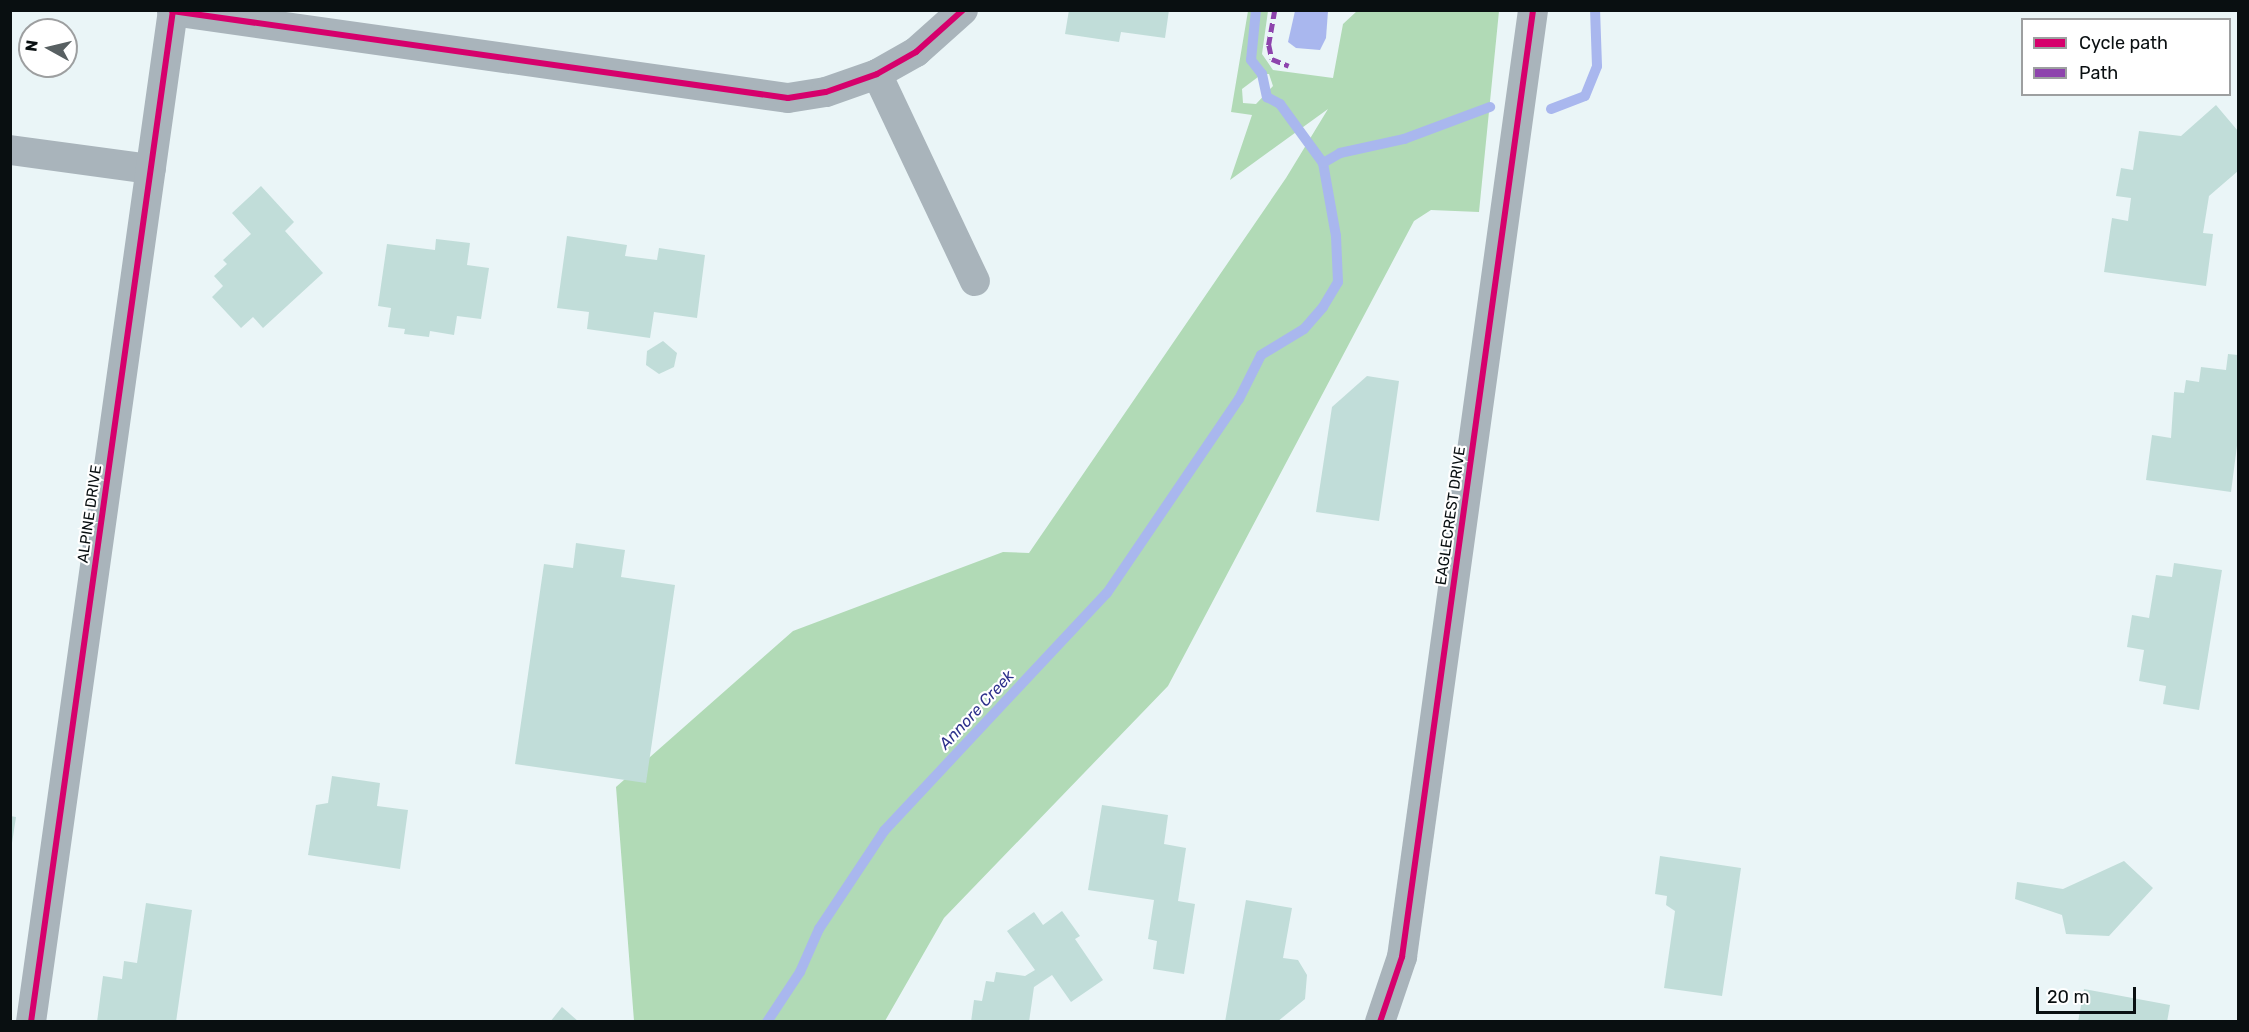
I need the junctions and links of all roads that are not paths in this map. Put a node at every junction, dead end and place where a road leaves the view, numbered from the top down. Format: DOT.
graph roads {
  1 [pos="963,10"];
  2 [pos="1533,10"];
  3 [pos="172,11"];
  4 [pos="877,74"];
  5 [pos="10,150"];
  6 [pos="151,168"];
  7 [pos="975,281"];
  8 [pos="31,1022"];
  9 [pos="1380,1022"];
  1 -- 4 [label="street"];
  2 -- 9 [label="street, EAGLECREST DRIVE"];
  3 -- 4 [label="street"];
  3 -- 6 [label="street, ALPINE DRIVE"];
  4 -- 7 [label="street"];
  5 -- 6 [label="street"];
  6 -- 8 [label="street, ALPINE DRIVE"];
}
